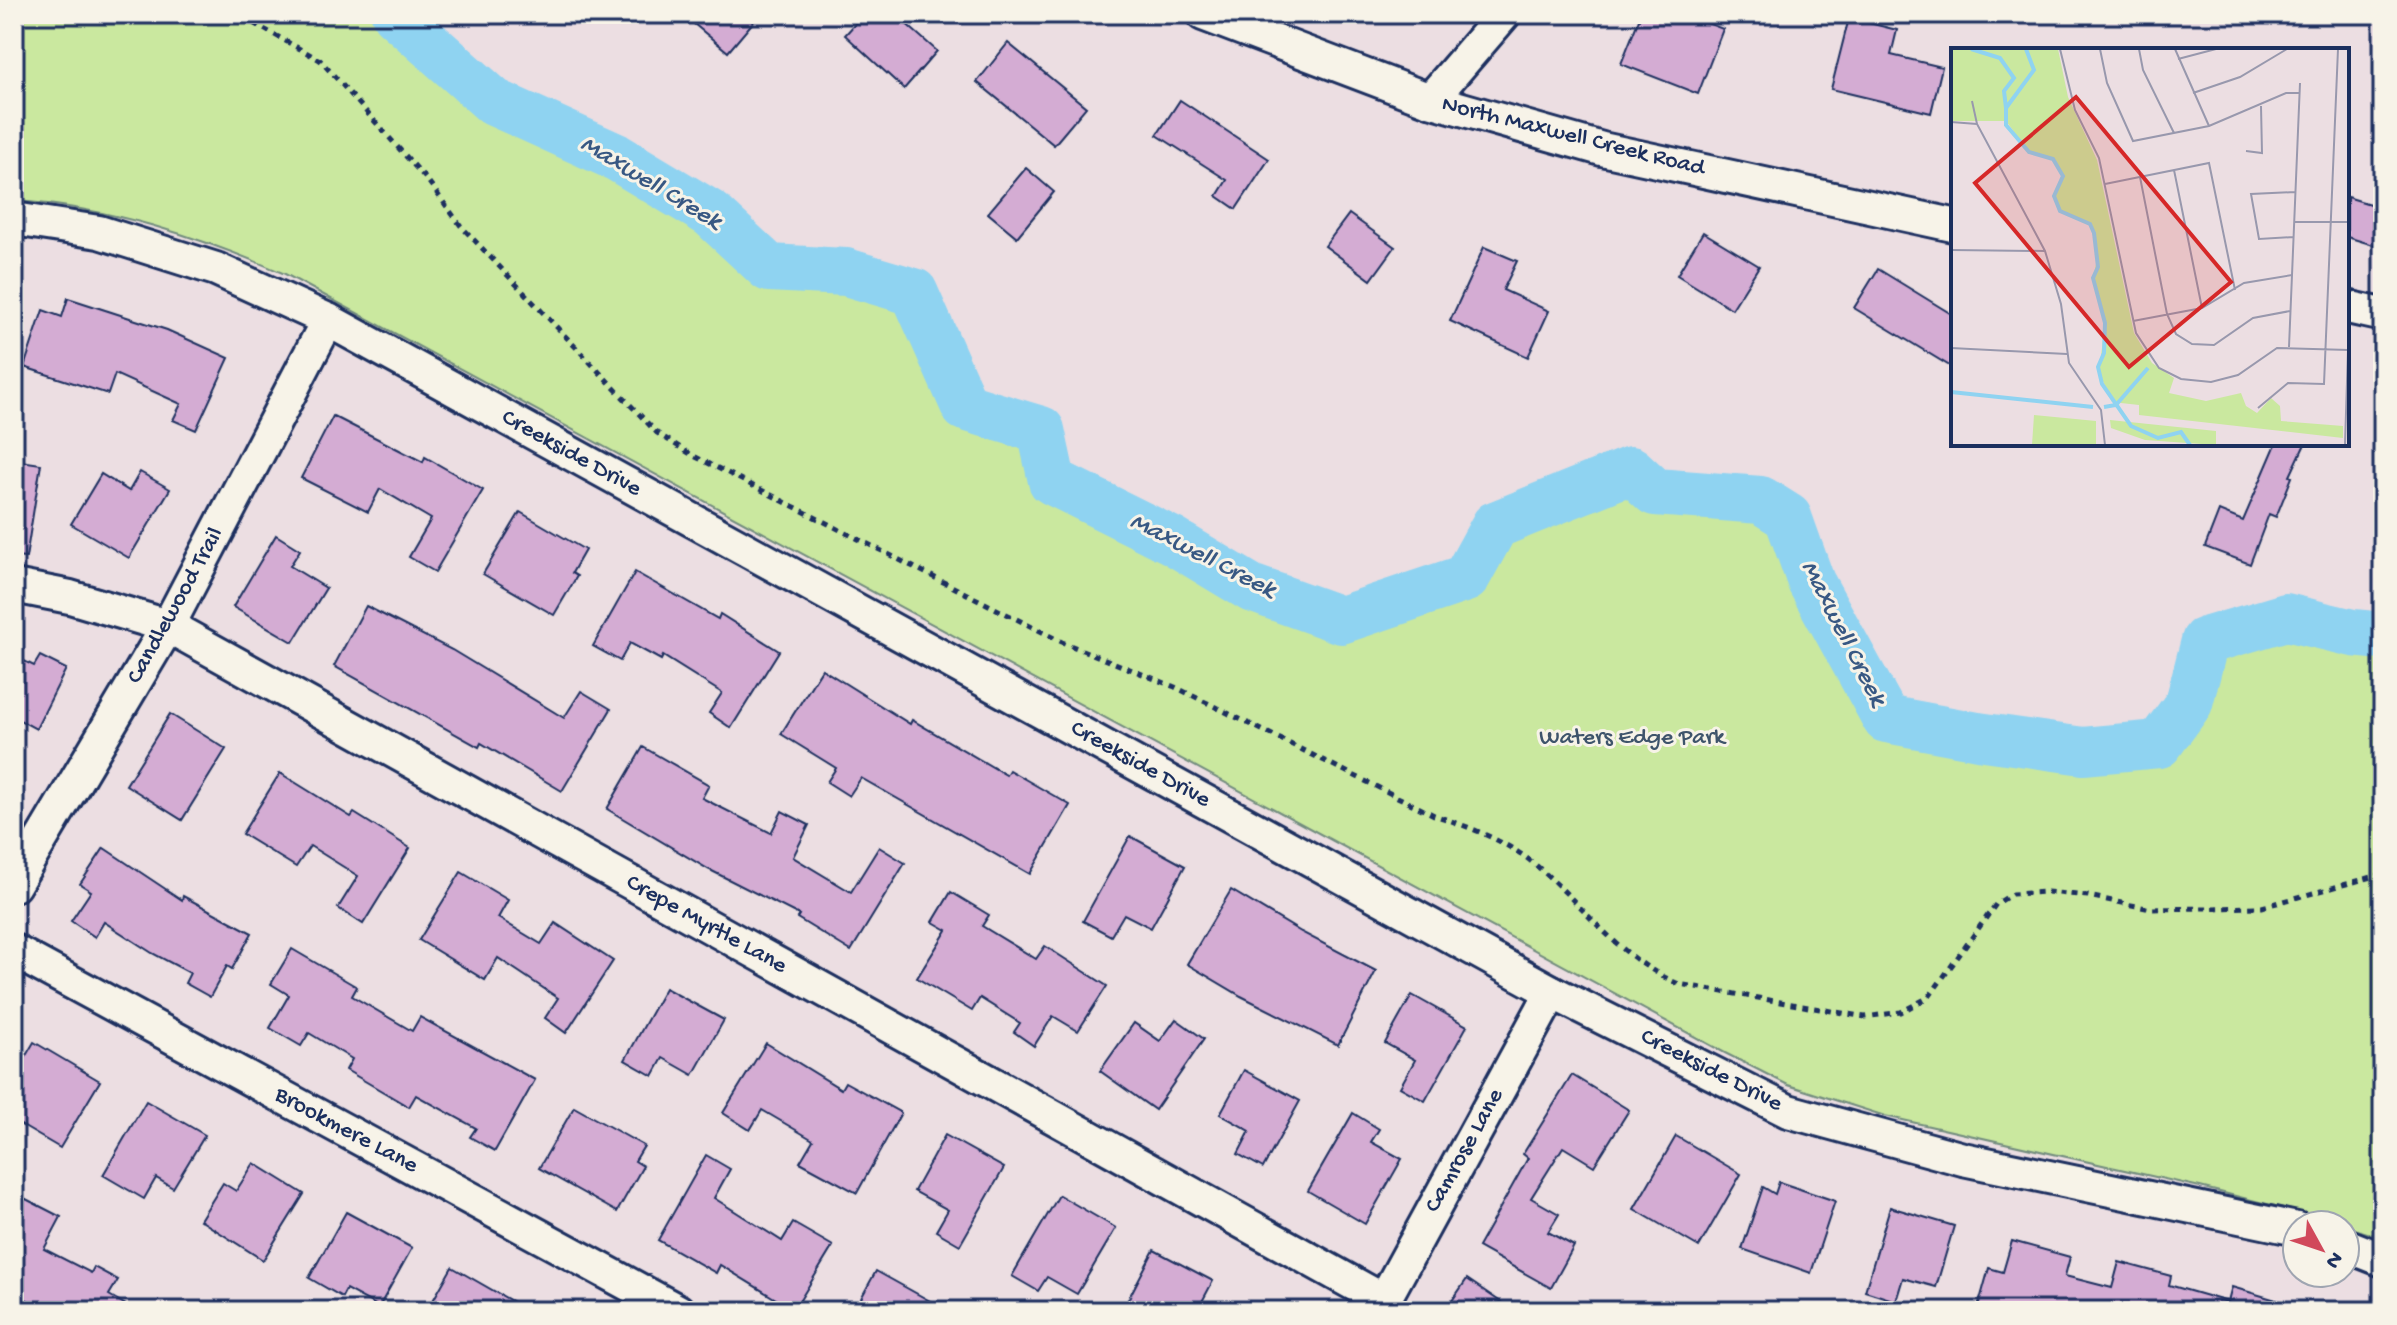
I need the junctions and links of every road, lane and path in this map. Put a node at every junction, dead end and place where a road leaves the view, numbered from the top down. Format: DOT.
graph roads {
  1 [pos="246,14"];
  2 [pos="1203,14"];
  3 [pos="1504,14"];
  4 [pos="1430,100"];
  5 [pos="14,219"];
  6 [pos="1951,225"];
  7 [pos="2349,307"];
  8 [pos="2383,315"];
  9 [pos="328,320"];
  10 [pos="14,586"];
  11 [pos="168,626"];
  12 [pos="2383,874"];
  13 [pos="14,885"];
  14 [pos="14,951"];
  15 [pos="1552,992"];
  16 [pos="2281,1226"];
  17 [pos="2361,1251"];
  18 [pos="2383,1260"];
  19 [pos="1380,1306"];
  20 [pos="678,1311"];
  1 -- 12 [label="path"];
  2 -- 4 [label="street, North Maxwell Creek Road"];
  3 -- 4 [label="street"];
  4 -- 6 [label="street, North Maxwell Creek Road"];
  5 -- 9 [label="street, Creekside Drive"];
  7 -- 8 [label="street"];
  9 -- 11 [label="street, Candlewood Trail"];
  9 -- 15 [label="street, Creekside Drive"];
  10 -- 11 [label="street, Crepe Myrtle Lane"];
  11 -- 13 [label="street, Candlewood Trail"];
  11 -- 19 [label="street, Crepe Myrtle Lane"];
  14 -- 20 [label="street, Brookmere Lane"];
  15 -- 16 [label="street, Creekside Drive"];
  15 -- 19 [label="street, Camrose Lane"];
  17 -- 18 [label="street"];
}
